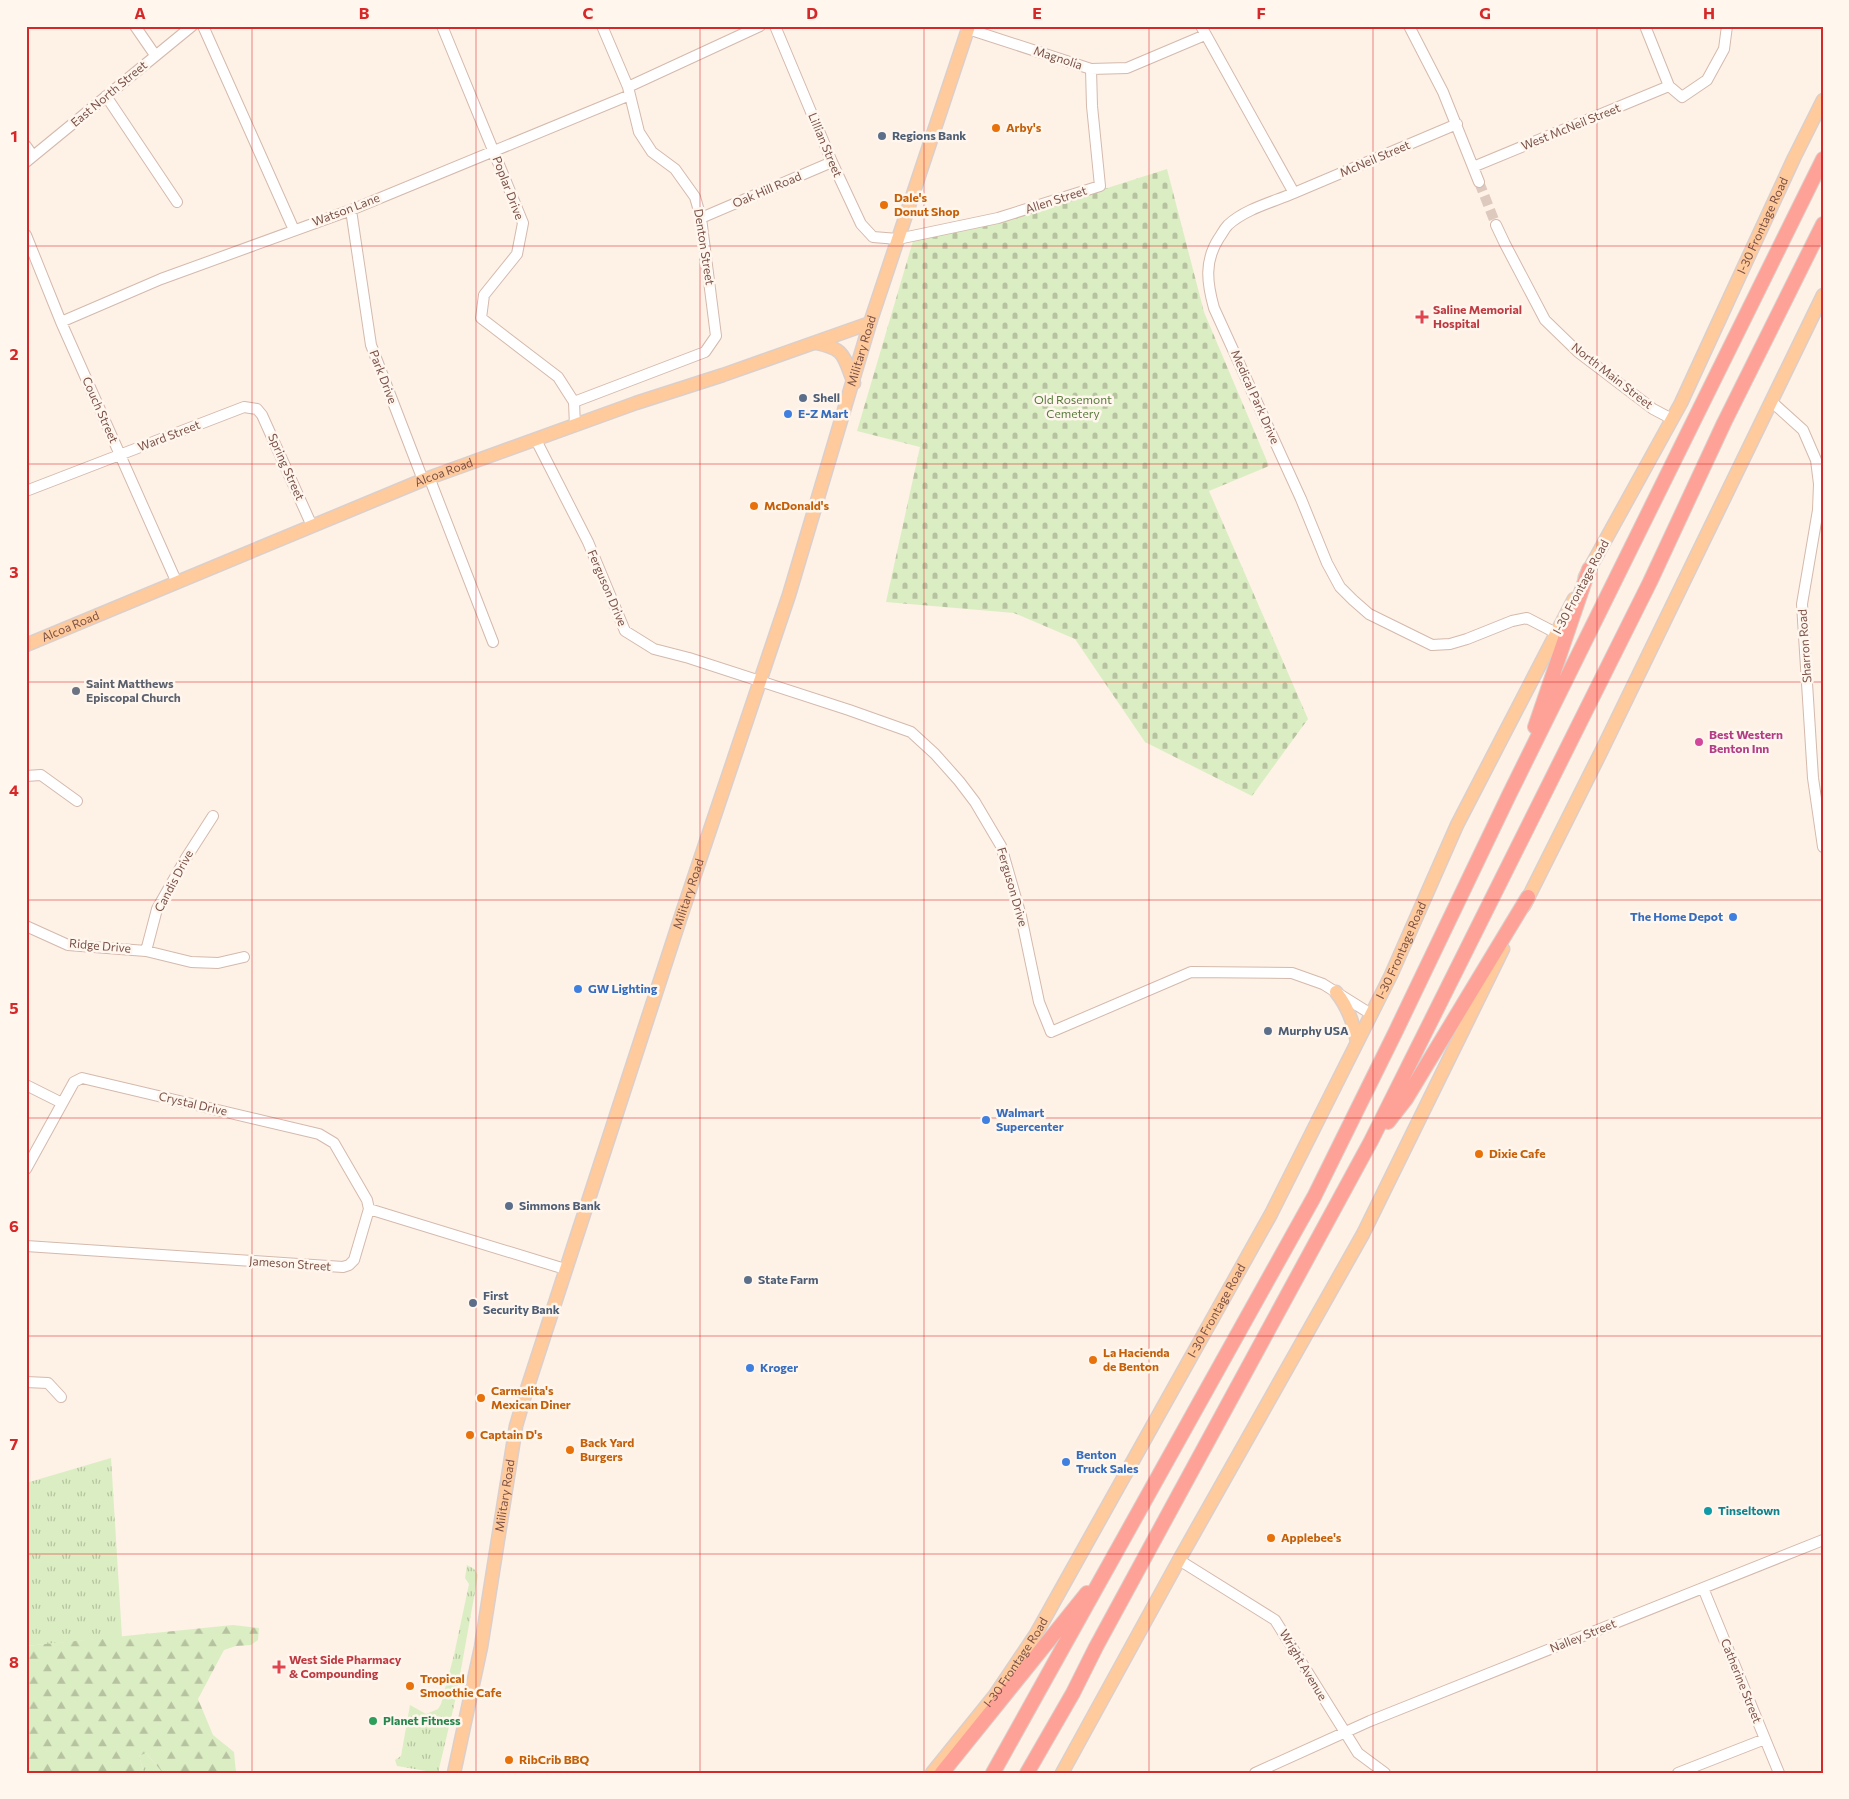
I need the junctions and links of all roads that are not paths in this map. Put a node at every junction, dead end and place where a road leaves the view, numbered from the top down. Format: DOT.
graph roads {
  1 [pos="135,26"];
  2 [pos="192,26"];
  3 [pos="203,26"];
  4 [pos="442,26"];
  5 [pos="602,26"];
  6 [pos="760,26"];
  7 [pos="775,26"];
  8 [pos="1409,26"];
  9 [pos="1645,26"];
  10 [pos="1727,26"];
  11 [pos="968,28"];
  12 [pos="1203,31"];
  13 [pos="155,56"];
  14 [pos="1091,69"];
  15 [pos="1669,86"];
  16 [pos="629,91"];
  17 [pos="106,96"];
  18 [pos="1823,100"];
  19 [pos="1457,124"];
  20 [pos="26,146"];
  21 [pos="494,152"];
  22 [pos="30,159"];
  23 [pos="1823,160"];
  24 [pos="832,162"];
  25 [pos="1473,167"];
  26 [pos="1480,182"];
  27 [pos="1294,193"];
  28 [pos="177,202"];
  29 [pos="351,210"];
  30 [pos="701,218"];
  31 [pos="1823,224"];
  32 [pos="1496,225"];
  33 [pos="294,230"];
  34 [pos="26,235"];
  35 [pos="898,239"];
  36 [pos="1823,295"];
  37 [pos="61,322"];
  38 [pos="870,323"];
  39 [pos="816,343"];
  40 [pos="854,383"];
  41 [pos="574,402"];
  42 [pos="1772,402"];
  43 [pos="257,409"];
  44 [pos="1672,419"];
  45 [pos="574,426"];
  46 [pos="536,440"];
  47 [pos="120,454"];
  48 [pos="426,478"];
  49 [pos="26,491"];
  50 [pos="1820,509"];
  51 [pos="312,526"];
  52 [pos="1589,569"];
  53 [pos="177,583"];
  54 [pos="1556,634"];
  55 [pos="493,642"];
  56 [pos="26,645"];
  57 [pos="761,682"];
  58 [pos="26,776"];
  59 [pos="1517,778"];
  60 [pos="78,801"];
  61 [pos="213,816"];
  62 [pos="1823,847"];
  63 [pos="1528,897"];
  64 [pos="26,926"];
  65 [pos="146,951"];
  66 [pos="244,957"];
  67 [pos="1336,992"];
  68 [pos="1371,1014"];
  69 [pos="1357,1042"];
  70 [pos="26,1085"];
  71 [pos="62,1104"];
  72 [pos="1371,1141"];
  73 [pos="26,1169"];
  74 [pos="369,1209"];
  75 [pos="26,1246"];
  76 [pos="565,1269"];
  77 [pos="26,1382"];
  78 [pos="61,1398"];
  79 [pos="1823,1540"];
  80 [pos="1179,1560"];
  81 [pos="1112,1561"];
  82 [pos="1703,1588"];
  83 [pos="1344,1734"];
  84 [pos="1765,1739"];
  85 [pos="454,1773"];
  86 [pos="932,1773"];
  87 [pos="942,1773"];
  88 [pos="993,1773"];
  89 [pos="1027,1773"];
  90 [pos="1062,1773"];
  91 [pos="1255,1773"];
  92 [pos="1385,1773"];
  93 [pos="1678,1773"];
  94 [pos="1779,1773"];
  1 -- 13 [label="street"];
  2 -- 13 [label="street, East North Street"];
  3 -- 33 [label="street"];
  4 -- 21 [label="street, Poplar Drive"];
  5 -- 16 [label="street, Denton Street"];
  6 -- 16 [label="street, Watson Lane"];
  7 -- 24 [label="street, Lillian Street"];
  8 -- 19 [label="street"];
  9 -- 15 [label="street"];
  10 -- 15 [label="street"];
  11 -- 14 [label="street, Magnolia"];
  11 -- 35 [label="main road, Military Road"];
  12 -- 14 [label="street, Magnolia"];
  12 -- 27 [label="street"];
  13 -- 17 [label="street, East North Street"];
  14 -- 35 [label="street, Allen Street"];
  15 -- 25 [label="street, West McNeil Street"];
  16 -- 21 [label="street, Watson Lane"];
  16 -- 30 [label="street, Denton Street"];
  17 -- 22 [label="street, East North Street"];
  17 -- 28 [label="street"];
  18 -- 44 [label="main road, I-30 Frontage Road"];
  19 -- 25 [label="street"];
  19 -- 27 [label="street, McNeil Street"];
  20 -- 22 [label="street"];
  21 -- 29 [label="street, Watson Lane"];
  21 -- 41 [label="street, Poplar Drive"];
  23 -- 59 [label="highway"];
  24 -- 30 [label="street, Oak Hill Road"];
  24 -- 35 [label="street, Lillian Street"];
  25 -- 26 [label="street"];
  27 -- 54 [label="street, Medical Park Drive"];
  29 -- 33 [label="street, Watson Lane"];
  29 -- 48 [label="street, Park Drive"];
  30 -- 41 [label="street, Denton Street"];
  31 -- 72 [label="highway"];
  32 -- 44 [label="street, North Main Street"];
  33 -- 37 [label="street, Watson Lane"];
  34 -- 37 [label="street, Couch Street"];
  35 -- 38 [label="main road, Military Road"];
  36 -- 42 [label="main road"];
  37 -- 47 [label="street, Couch Street"];
  38 -- 39 [label="main road, Alcoa Road"];
  38 -- 40 [label="main road, Military Road"];
  39 -- 40 [label="main road"];
  39 -- 45 [label="main road, Alcoa Road"];
  40 -- 57 [label="main road, Military Road"];
  41 -- 45 [label="street"];
  42 -- 50 [label="street, Sharron Road"];
  42 -- 63 [label="main road"];
  43 -- 47 [label="street, Ward Street"];
  43 -- 51 [label="street, Spring Street"];
  44 -- 52 [label="main road, I-30 Frontage Road"];
  45 -- 46 [label="main road, Alcoa Road"];
  46 -- 48 [label="main road, Alcoa Road"];
  46 -- 57 [label="street, Ferguson Drive"];
  47 -- 49 [label="street, Ward Street"];
  47 -- 53 [label="street, Couch Street"];
  48 -- 51 [label="main road, Alcoa Road"];
  48 -- 55 [label="street, Park Drive"];
  50 -- 62 [label="street, Sharron Road"];
  51 -- 53 [label="main road, Alcoa Road"];
  52 -- 54 [label="main road, I-30 Frontage Road"];
  52 -- 59 [label="highway"];
  53 -- 56 [label="main road, Alcoa Road"];
  54 -- 68 [label="main road, I-30 Frontage Road"];
  57 -- 67 [label="street, Ferguson Drive"];
  57 -- 76 [label="main road, Military Road"];
  58 -- 60 [label="street"];
  59 -- 81 [label="highway"];
  61 -- 65 [label="street, Candis Drive"];
  63 -- 72 [label="highway"];
  63 -- 80 [label="main road"];
  64 -- 65 [label="street, Ridge Drive"];
  65 -- 66 [label="street, Ridge Drive"];
  67 -- 68 [label="street, Ferguson Drive"];
  67 -- 69 [label="main road"];
  68 -- 69 [label="main road, I-30 Frontage Road"];
  69 -- 86 [label="main road, I-30 Frontage Road"];
  70 -- 71 [label="street"];
  71 -- 73 [label="street, Crystal Drive"];
  71 -- 74 [label="street, Crystal Drive"];
  72 -- 89 [label="highway"];
  74 -- 75 [label="street, Jameson Street"];
  74 -- 76 [label="street"];
  76 -- 85 [label="main road, Military Road"];
  77 -- 78 [label="street"];
  79 -- 82 [label="street, Nalley Street"];
  80 -- 83 [label="street, Wright Avenue"];
  80 -- 90 [label="main road"];
  81 -- 87 [label="highway"];
  81 -- 88 [label="highway"];
  82 -- 83 [label="street, Nalley Street"];
  82 -- 84 [label="street, Catherine Street"];
  83 -- 91 [label="street, Nalley Street"];
  83 -- 92 [label="street, Wright Avenue"];
  84 -- 93 [label="street"];
  84 -- 94 [label="street, Catherine Street"];
}
